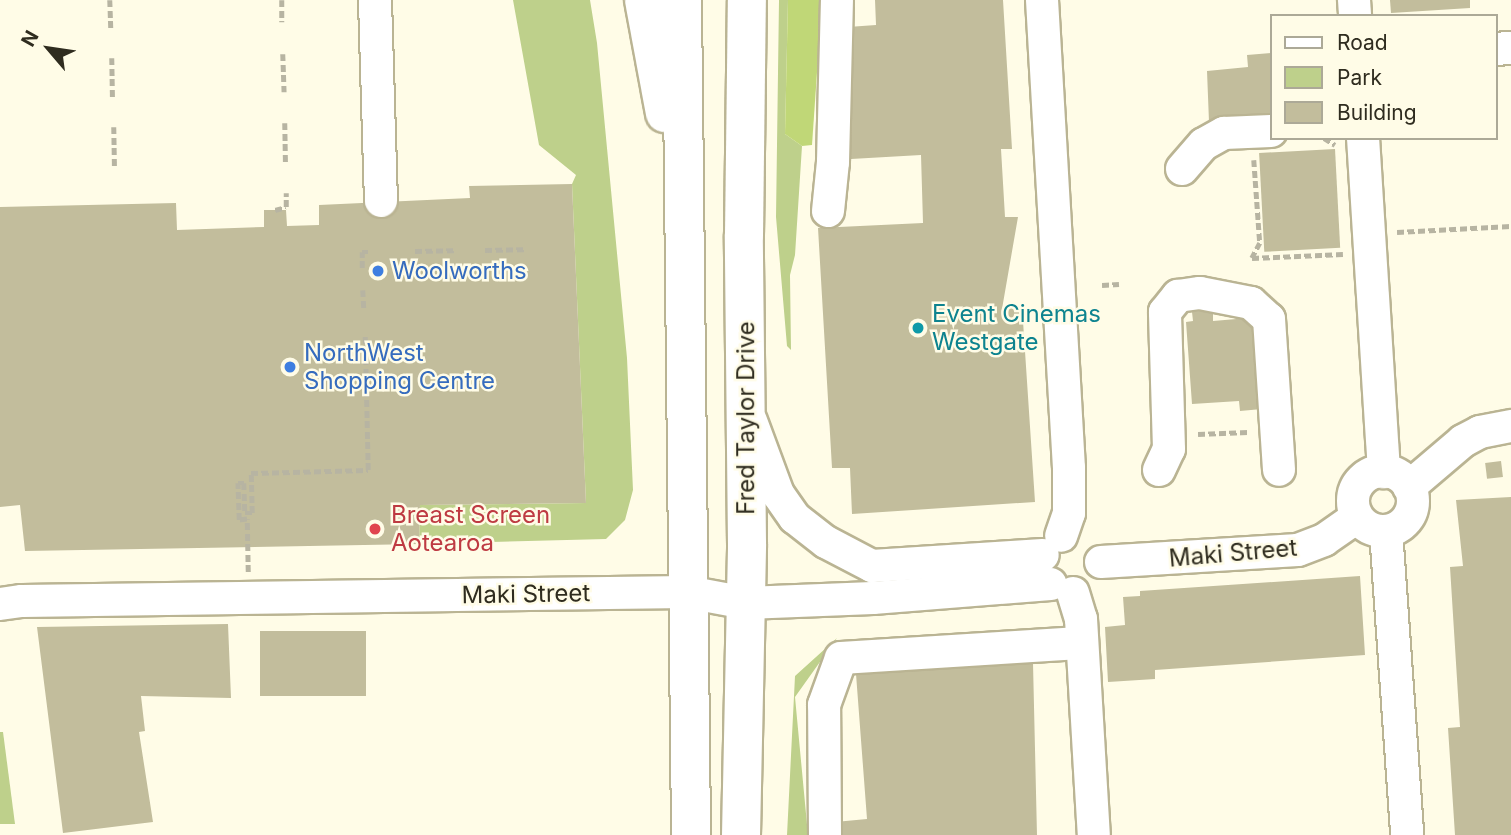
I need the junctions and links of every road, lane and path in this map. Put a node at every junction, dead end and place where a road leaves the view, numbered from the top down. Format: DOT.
graph roads {
  1 [pos="110,0"];
  2 [pos="282,0"];
  3 [pos="374,0"];
  4 [pos="644,0"];
  5 [pos="682,0"];
  6 [pos="747,0"];
  7 [pos="837,0"];
  8 [pos="1042,0"];
  9 [pos="282,22"];
  10 [pos="111,28"];
  11 [pos="284,54"];
  12 [pos="112,58"];
  13 [pos="284,92"];
  14 [pos="113,97"];
  15 [pos="285,123"];
  16 [pos="114,127"];
  17 [pos="1332,140"];
  18 [pos="1262,141"];
  19 [pos="1353,145"];
  20 [pos="286,162"];
  21 [pos="115,166"];
  22 [pos="1182,169"];
  23 [pos="286,193"];
  24 [pos="381,201"];
  25 [pos="682,208"];
  26 [pos="275,210"];
  27 [pos="828,211"];
  28 [pos="1511,226"];
  29 [pos="1385,233"];
  30 [pos="1346,245"];
  31 [pos="524,249"];
  32 [pos="454,250"];
  33 [pos="485,250"];
  34 [pos="415,251"];
  35 [pos="368,252"];
  36 [pos="362,268"];
  37 [pos="1119,284"];
  38 [pos="1102,285"];
  39 [pos="363,290"];
  40 [pos="364,308"];
  41 [pos="365,336"];
  42 [pos="746,409"];
  43 [pos="1511,426"];
  44 [pos="1252,432"];
  45 [pos="1193,435"];
  46 [pos="1159,470"];
  47 [pos="1279,470"];
  48 [pos="1397,479"];
  49 [pos="1357,517"];
  50 [pos="1387,531"];
  51 [pos="247,559"];
  52 [pos="1101,562"];
  53 [pos="1057,567"];
  54 [pos="687,592"];
  55 [pos="746,603"];
  56 [pos="0,604"];
  57 [pos="1080,643"];
  58 [pos="691,835"];
  59 [pos="741,835"];
  60 [pos="825,835"];
  61 [pos="1094,835"];
  62 [pos="1407,835"];
  1 -- 10 [label="path"];
  2 -- 9 [label="path"];
  3 -- 24 [label="street"];
  4 -- 25 [label="main road"];
  5 -- 25 [label="main road"];
  6 -- 42 [label="main road, Fred Taylor Drive"];
  7 -- 27 [label="street"];
  8 -- 53 [label="street"];
  11 -- 13 [label="path"];
  12 -- 14 [label="path"];
  15 -- 20 [label="path"];
  16 -- 21 [label="path"];
  17 -- 19 [label="path"];
  18 -- 22 [label="street"];
  18 -- 30 [label="path"];
  19 -- 48 [label="street"];
  23 -- 26 [label="path"];
  25 -- 54 [label="main road"];
  28 -- 29 [label="path"];
  31 -- 33 [label="path"];
  32 -- 34 [label="path"];
  35 -- 36 [label="path"];
  37 -- 38 [label="path"];
  39 -- 40 [label="path"];
  41 -- 51 [label="path"];
  42 -- 53 [label="street"];
  42 -- 55 [label="main road, Fred Taylor Drive"];
  43 -- 48 [label="street"];
  44 -- 45 [label="path"];
  46 -- 47 [label="street"];
  48 -- 49 [label="street"];
  48 -- 50 [label="street"];
  49 -- 50 [label="street"];
  49 -- 52 [label="street, Maki Street"];
  50 -- 62 [label="street"];
  52 -- 53 [label="street"];
  52 -- 53 [label="street"];
  53 -- 55 [label="street, Maki Street"];
  53 -- 57 [label="street"];
  54 -- 55 [label="street, Maki Street"];
  54 -- 56 [label="street, Maki Street"];
  54 -- 58 [label="main road"];
  55 -- 59 [label="main road, Fred Taylor Drive"];
  57 -- 60 [label="street"];
  57 -- 61 [label="street"];
}
